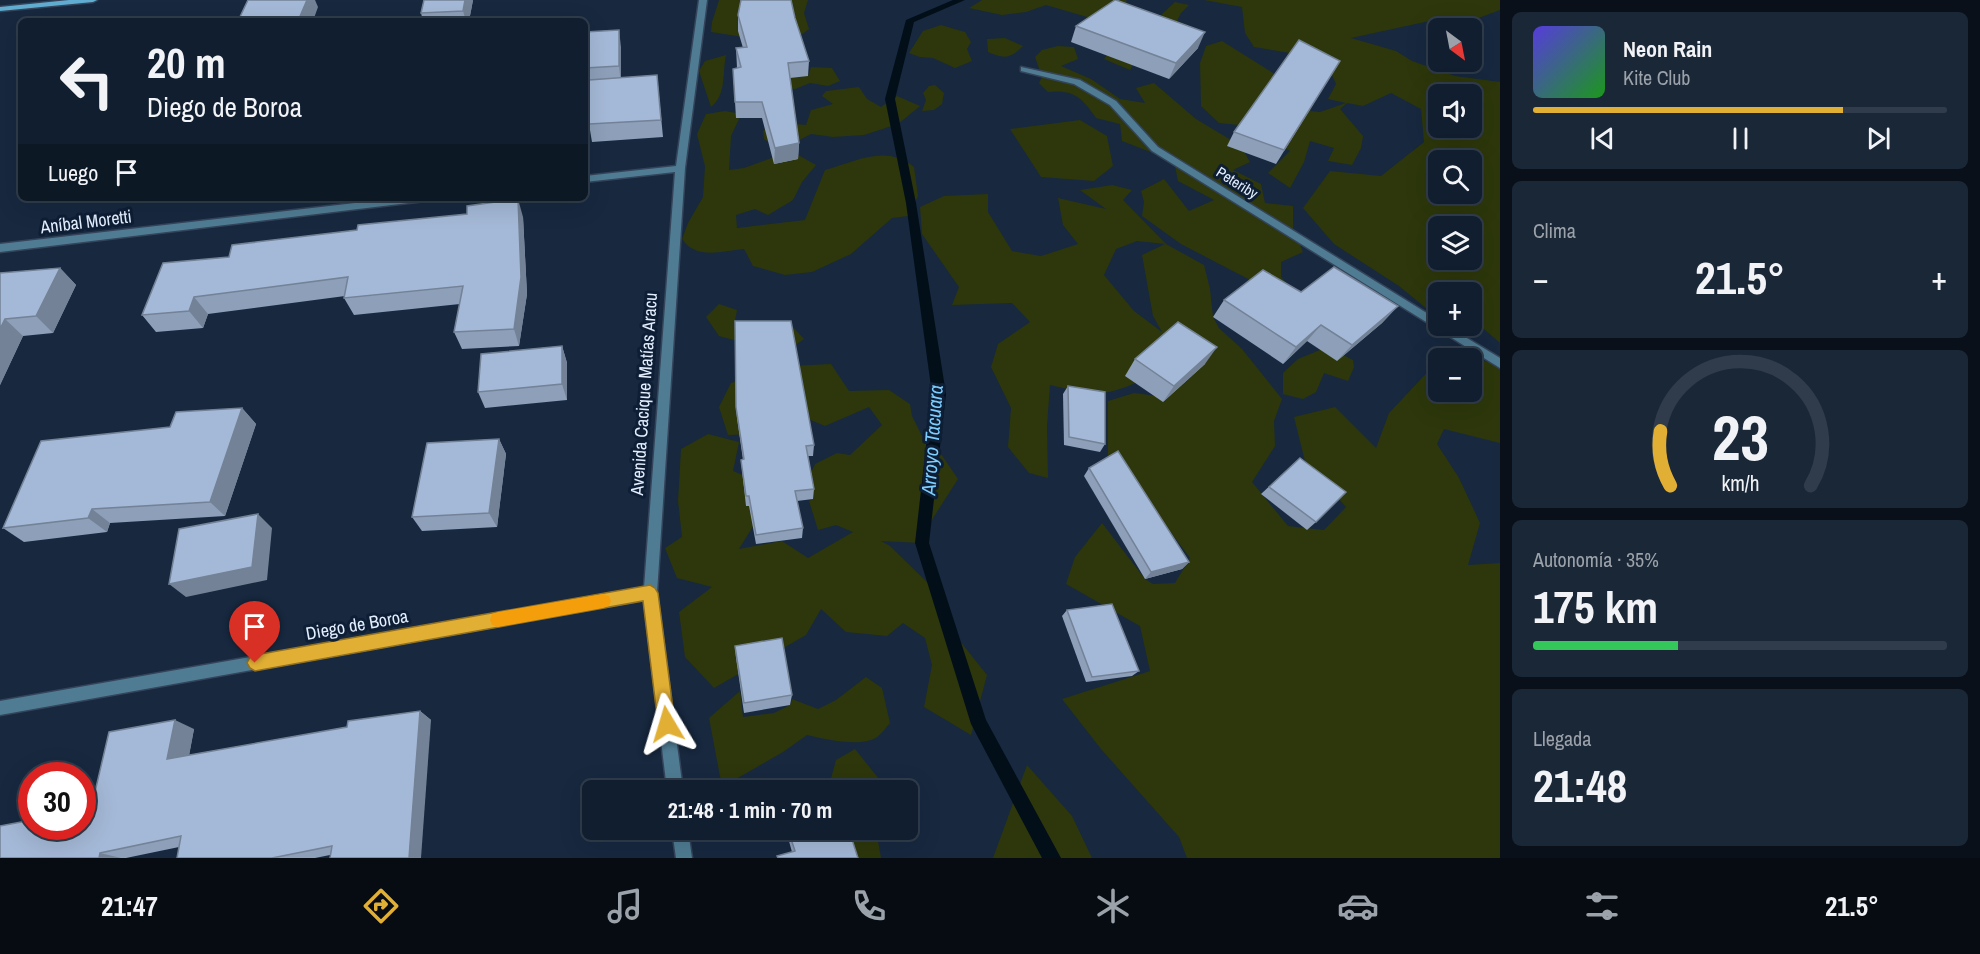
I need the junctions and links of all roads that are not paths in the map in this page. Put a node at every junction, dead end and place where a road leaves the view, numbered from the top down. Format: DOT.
graph roads {
  1 [pos="93,0"];
  2 [pos="703,0"];
  3 [pos="0,9"];
  4 [pos="1024,69"];
  5 [pos="680,168"];
  6 [pos="588,179"];
  7 [pos="400,201"];
  8 [pos="0,248"];
  9 [pos="1428,318"];
  10 [pos="1456,336"];
  11 [pos="1500,364"];
  12 [pos="650,593"];
  13 [pos="0,708"];
  14 [pos="674,780"];
  15 [pos="681,840"];
  16 [pos="684,858"];
  1 -- 3 [label="main road"];
  2 -- 5 [label="street, Avenida Cacique Matías Aracu"];
  4 -- 9 [label="street, Peteriby"];
  5 -- 6 [label="street"];
  5 -- 12 [label="street, Avenida Cacique Matías Aracu"];
  7 -- 8 [label="street, Aníbal Moretti"];
  10 -- 11 [label="street, Peteriby"];
  12 -- 13 [label="street, Diego de Boroa"];
  12 -- 14 [label="street, Avenida Cacique Matías Aracu"];
  15 -- 16 [label="street"];
}
